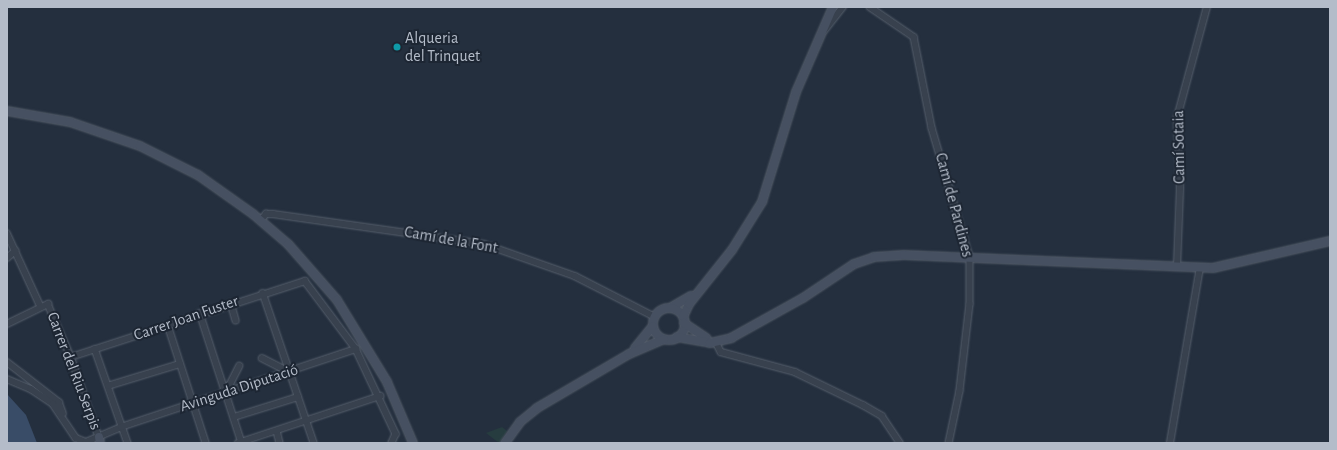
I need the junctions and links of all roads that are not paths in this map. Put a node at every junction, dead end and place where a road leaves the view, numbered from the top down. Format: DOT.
graph roads {
  1 [pos="833,7"];
  2 [pos="843,7"];
  3 [pos="870,7"];
  4 [pos="1207,7"];
  5 [pos="878,10"];
  6 [pos="822,32"];
  7 [pos="7,111"];
  8 [pos="263,217"];
  9 [pos="7,233"];
  10 [pos="1330,241"];
  11 [pos="15,251"];
  12 [pos="970,257"];
  13 [pos="7,258"];
  14 [pos="1177,267"];
  15 [pos="1200,268"];
  16 [pos="701,288"];
  17 [pos="262,293"];
  18 [pos="231,303"];
  19 [pos="41,307"];
  20 [pos="670,308"];
  21 [pos="200,313"];
  22 [pos="655,317"];
  23 [pos="236,320"];
  24 [pos="684,320"];
  25 [pos="7,324"];
  26 [pos="168,325"];
  27 [pos="653,326"];
  28 [pos="677,337"];
  29 [pos="664,338"];
  30 [pos="716,342"];
  31 [pos="94,348"];
  32 [pos="356,349"];
  33 [pos="629,354"];
  34 [pos="71,357"];
  35 [pos="262,358"];
  36 [pos="7,362"];
  37 [pos="180,364"];
  38 [pos="239,366"];
  39 [pos="290,372"];
  40 [pos="7,379"];
  41 [pos="108,386"];
  42 [pos="226,392"];
  43 [pos="380,396"];
  44 [pos="298,397"];
  45 [pos="193,403"];
  46 [pos="64,417"];
  47 [pos="234,418"];
  48 [pos="306,421"];
  49 [pos="121,427"];
  50 [pos="277,431"];
  51 [pos="100,440"];
  52 [pos="393,442"];
  53 [pos="128,443"];
  54 [pos="206,443"];
  55 [pos="241,443"];
  56 [pos="280,443"];
  57 [pos="314,443"];
  58 [pos="413,443"];
  59 [pos="505,443"];
  60 [pos="900,443"];
  61 [pos="949,443"];
  62 [pos="1170,443"];
  1 -- 6 [label="street"];
  2 -- 6 [label="street"];
  3 -- 5 [label="street, Camí de Pardines"];
  4 -- 14 [label="street, Camí Sotaia"];
  5 -- 12 [label="street, Camí de Pardines"];
  6 -- 16 [label="street"];
  7 -- 8 [label="street"];
  8 -- 22 [label="street, Camí de la Font"];
  8 -- 58 [label="street"];
  9 -- 11 [label="street, Carrer del Riu Serpis"];
  10 -- 15 [label="street"];
  11 -- 13 [label="street"];
  11 -- 19 [label="street, Carrer del Riu Serpis"];
  12 -- 14 [label="street"];
  12 -- 30 [label="street"];
  12 -- 61 [label="street, Camí de Pardines"];
  14 -- 15 [label="street"];
  15 -- 62 [label="street"];
  16 -- 20 [label="street"];
  16 -- 24 [label="street"];
  17 -- 18 [label="street, Carrer Joan Fuster"];
  17 -- 32 [label="street, Carrer Joan Fuster"];
  17 -- 39 [label="street"];
  18 -- 21 [label="street, Carrer Joan Fuster"];
  18 -- 23 [label="street"];
  19 -- 25 [label="street"];
  19 -- 34 [label="street, Carrer del Riu Serpis"];
  20 -- 22 [label="street"];
  20 -- 24 [label="street"];
  21 -- 26 [label="street, Carrer Joan Fuster"];
  21 -- 42 [label="street"];
  22 -- 27 [label="street"];
  24 -- 28 [label="street"];
  24 -- 30 [label="street"];
  26 -- 31 [label="street, Carrer Joan Fuster"];
  26 -- 37 [label="street"];
  27 -- 29 [label="street"];
  27 -- 33 [label="street"];
  28 -- 29 [label="street"];
  28 -- 30 [label="street"];
  29 -- 33 [label="street"];
  30 -- 60 [label="street"];
  31 -- 34 [label="street, Carrer Joan Fuster"];
  31 -- 41 [label="street"];
  32 -- 39 [label="street, Avinguda Diputació"];
  32 -- 43 [label="street"];
  33 -- 59 [label="street"];
  34 -- 51 [label="street, Carrer del Riu Serpis"];
  35 -- 39 [label="street"];
  36 -- 46 [label="street"];
  37 -- 41 [label="street"];
  37 -- 45 [label="street"];
  38 -- 42 [label="street"];
  39 -- 42 [label="street, Avinguda Diputació"];
  39 -- 44 [label="street"];
  40 -- 46 [label="street"];
  41 -- 49 [label="street"];
  42 -- 45 [label="street, Avinguda Diputació"];
  42 -- 47 [label="street"];
  43 -- 48 [label="street"];
  43 -- 52 [label="street"];
  44 -- 47 [label="street"];
  44 -- 48 [label="street"];
  45 -- 49 [label="street, Avinguda Diputació"];
  45 -- 54 [label="street"];
  46 -- 51 [label="street, Avinguda Diputació"];
  47 -- 55 [label="street"];
  48 -- 50 [label="street"];
  48 -- 57 [label="street"];
  49 -- 51 [label="street, Avinguda Diputació"];
  49 -- 53 [label="street"];
  50 -- 55 [label="street"];
  50 -- 56 [label="street"];
}
